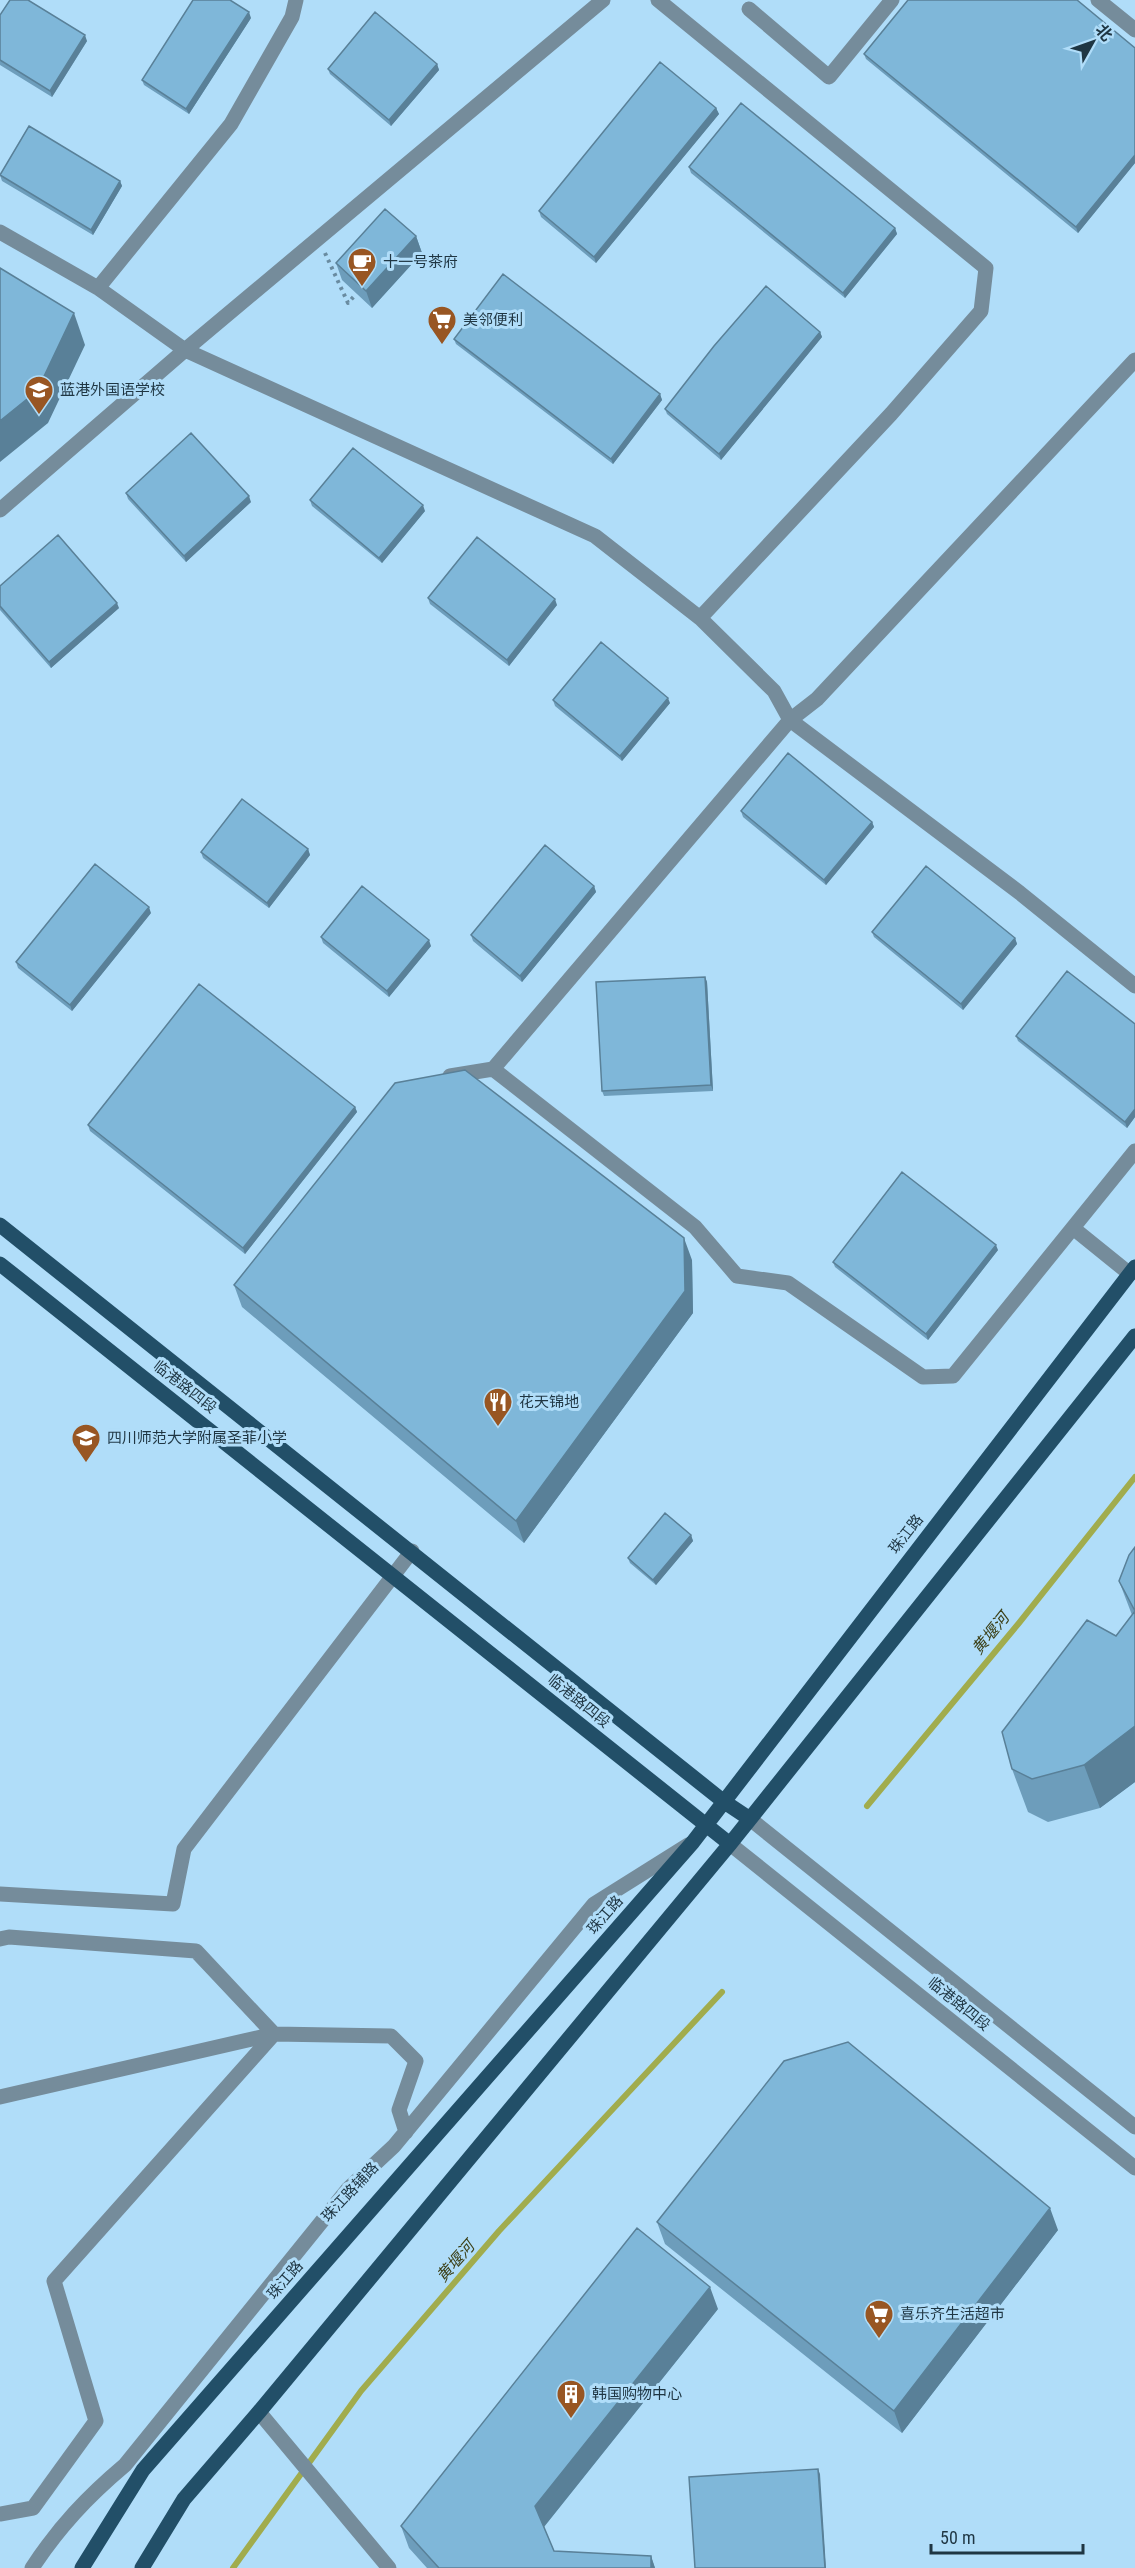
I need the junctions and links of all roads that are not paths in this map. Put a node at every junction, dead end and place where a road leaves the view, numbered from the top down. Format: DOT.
graph roads {
  1 [pos="296,0"];
  2 [pos="603,0"];
  3 [pos="658,0"];
  4 [pos="892,0"];
  5 [pos="1099,0"];
  6 [pos="749,9"];
  7 [pos="1135,30"];
  8 [pos="0,232"];
  9 [pos="98,288"];
  10 [pos="185,350"];
  11 [pos="1135,360"];
  12 [pos="0,510"];
  13 [pos="700,618"];
  14 [pos="790,720"];
  15 [pos="1135,986"];
  16 [pos="493,1069"];
  17 [pos="438,1078"];
  18 [pos="1135,1151"];
  19 [pos="0,1225"];
  20 [pos="1073,1228"];
  21 [pos="0,1263"];
  22 [pos="1132,1270"];
  23 [pos="1135,1338"];
  24 [pos="412,1551"];
  25 [pos="393,1575"];
  26 [pos="723,1801"];
  27 [pos="750,1819"];
  28 [pos="706,1825"];
  29 [pos="693,1842"];
  30 [pos="730,1844"];
  31 [pos="0,1894"];
  32 [pos="0,1939"];
  33 [pos="274,2034"];
  34 [pos="0,2097"];
  35 [pos="1135,2127"];
  36 [pos="406,2132"];
  37 [pos="1135,2168"];
  38 [pos="259,2412"];
  39 [pos="0,2514"];
  40 [pos="32,2568"];
  41 [pos="82,2568"];
  42 [pos="142,2568"];
  43 [pos="389,2568"];
  1 -- 9 [label="street"];
  2 -- 10 [label="street"];
  3 -- 13 [label="street"];
  4 -- 6 [label="street"];
  5 -- 7 [label="street"];
  8 -- 9 [label="street"];
  9 -- 10 [label="street"];
  10 -- 12 [label="street"];
  10 -- 13 [label="street"];
  11 -- 14 [label="street"];
  13 -- 14 [label="street"];
  14 -- 15 [label="street"];
  14 -- 16 [label="street"];
  16 -- 17 [label="street"];
  16 -- 20 [label="street"];
  18 -- 20 [label="street"];
  19 -- 24 [label="main road, 临港路四段"];
  20 -- 22 [label="street"];
  21 -- 25 [label="main road, 临港路四段"];
  22 -- 26 [label="main road, 珠江路"];
  23 -- 27 [label="main road"];
  24 -- 25 [label="street"];
  24 -- 26 [label="main road, 临港路四段"];
  25 -- 28 [label="main road, 临港路四段"];
  25 -- 31 [label="street"];
  26 -- 27 [label="main road, 临港路四段"];
  26 -- 28 [label="main road, 珠江路"];
  27 -- 30 [label="main road"];
  27 -- 35 [label="street, 临港路四段"];
  28 -- 29 [label="main road, 珠江路"];
  28 -- 30 [label="main road, 临港路四段"];
  29 -- 36 [label="street, 珠江路辅路"];
  29 -- 41 [label="main road, 珠江路"];
  30 -- 37 [label="street, 临港路四段"];
  30 -- 38 [label="main road"];
  32 -- 33 [label="street"];
  33 -- 34 [label="street"];
  33 -- 36 [label="street"];
  33 -- 39 [label="street"];
  36 -- 40 [label="street, 珠江路辅路"];
  38 -- 42 [label="main road"];
  38 -- 43 [label="street"];
}
